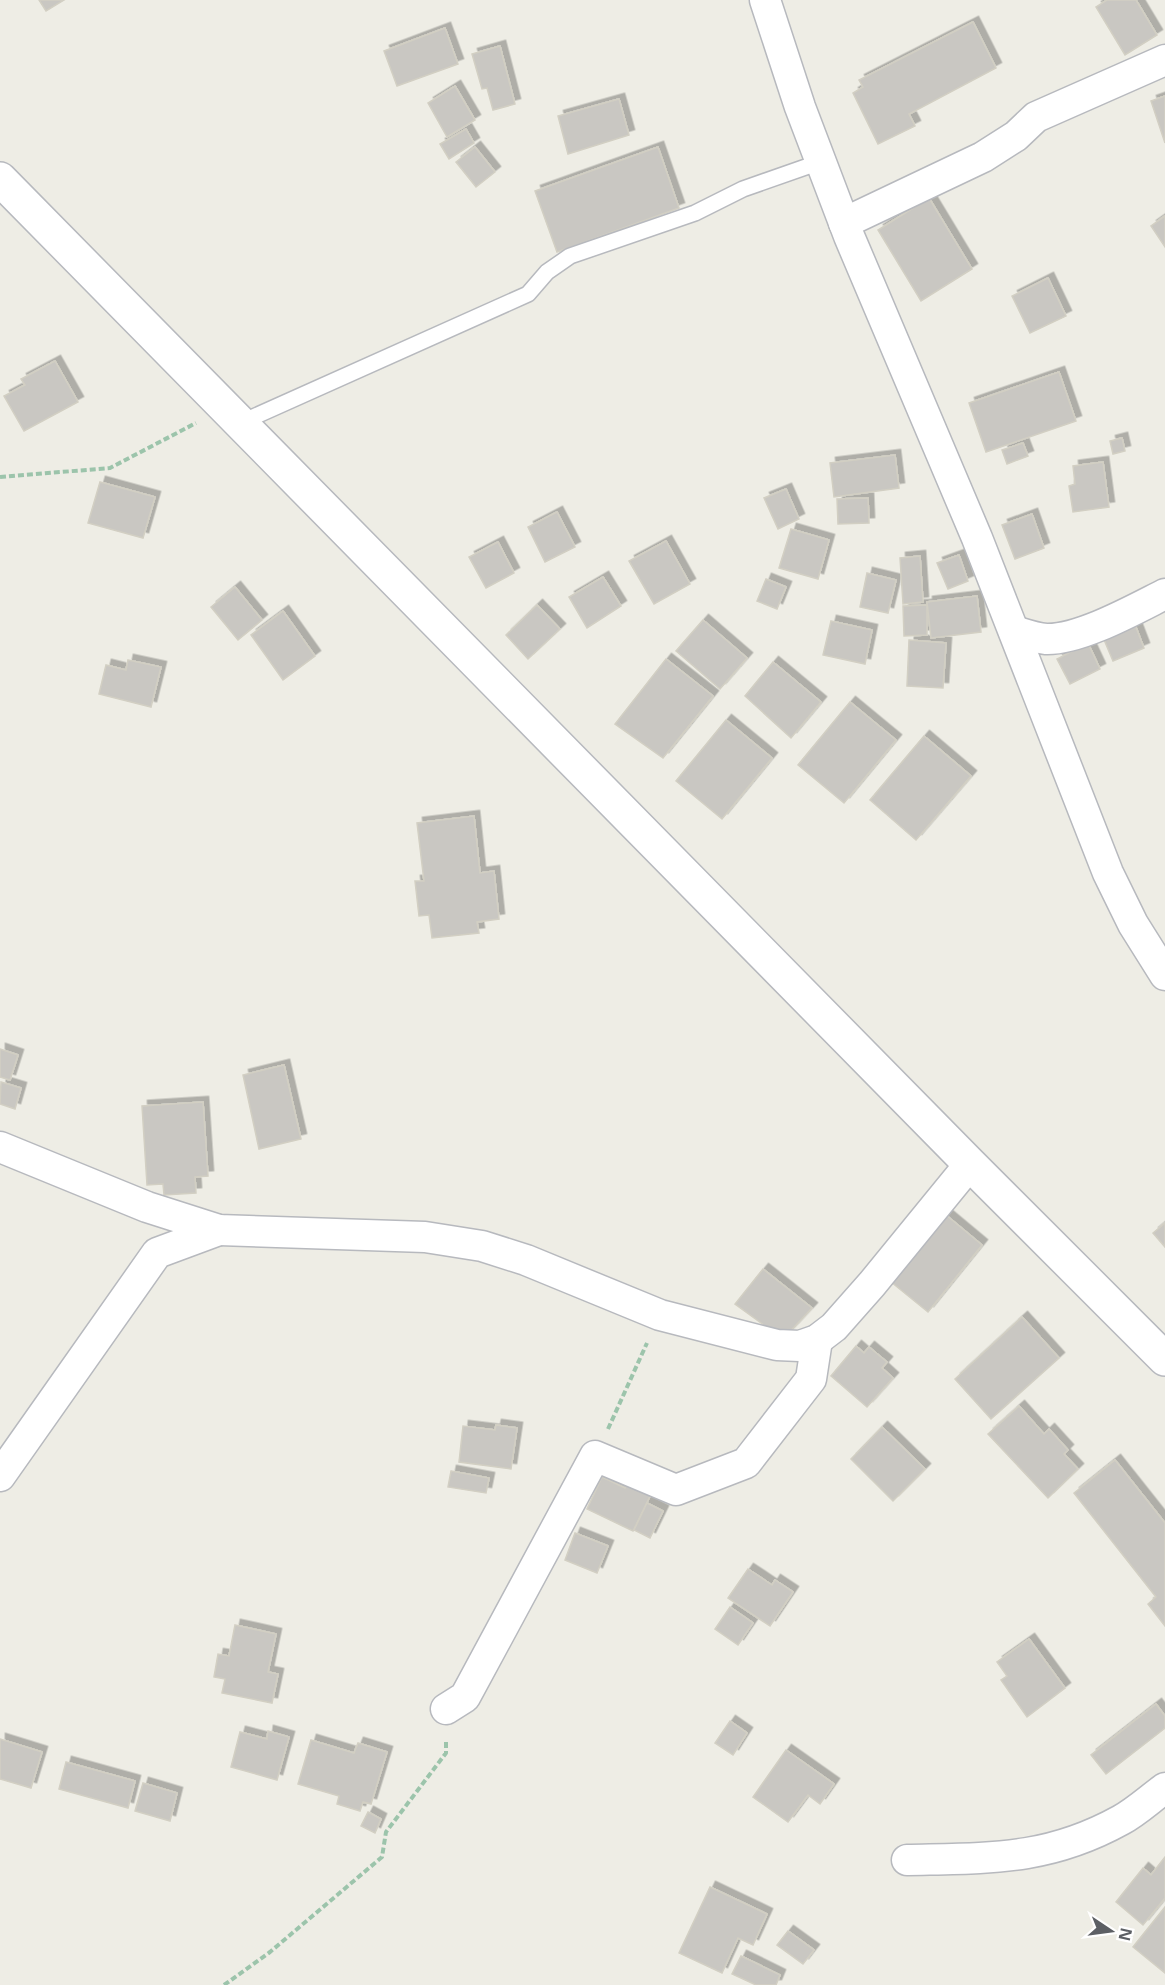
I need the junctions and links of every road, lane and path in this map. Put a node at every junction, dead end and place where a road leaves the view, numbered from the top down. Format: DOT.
graph roads {
  1 [pos="765,0"];
  2 [pos="1165,60"];
  3 [pos="820,162"];
  4 [pos="0,179"];
  5 [pos="844,223"];
  6 [pos="233,416"];
  7 [pos="0,477"];
  8 [pos="1165,594"];
  9 [pos="1014,631"];
  10 [pos="1165,975"];
  11 [pos="0,1147"];
  12 [pos="970,1164"];
  13 [pos="219,1230"];
  14 [pos="660,1315"];
  15 [pos="817,1340"];
  16 [pos="1165,1359"];
  17 [pos="595,1456"];
  18 [pos="0,1476"];
  19 [pos="446,1709"];
  20 [pos="1165,1788"];
  21 [pos="907,1860"];
  22 [pos="224,1985"];
  1 -- 3 [label="street"];
  2 -- 5 [label="street"];
  3 -- 5 [label="street"];
  3 -- 6 [label="lane"];
  4 -- 6 [label="street"];
  5 -- 9 [label="street"];
  6 -- 7 [label="path"];
  6 -- 12 [label="street"];
  8 -- 9 [label="street"];
  9 -- 10 [label="street"];
  11 -- 13 [label="street"];
  12 -- 15 [label="street"];
  12 -- 16 [label="street"];
  13 -- 14 [label="street"];
  13 -- 18 [label="street"];
  14 -- 15 [label="street"];
  14 -- 17 [label="path"];
  15 -- 17 [label="street"];
  17 -- 19 [label="street"];
  19 -- 22 [label="path"];
  20 -- 21 [label="street"];
}
